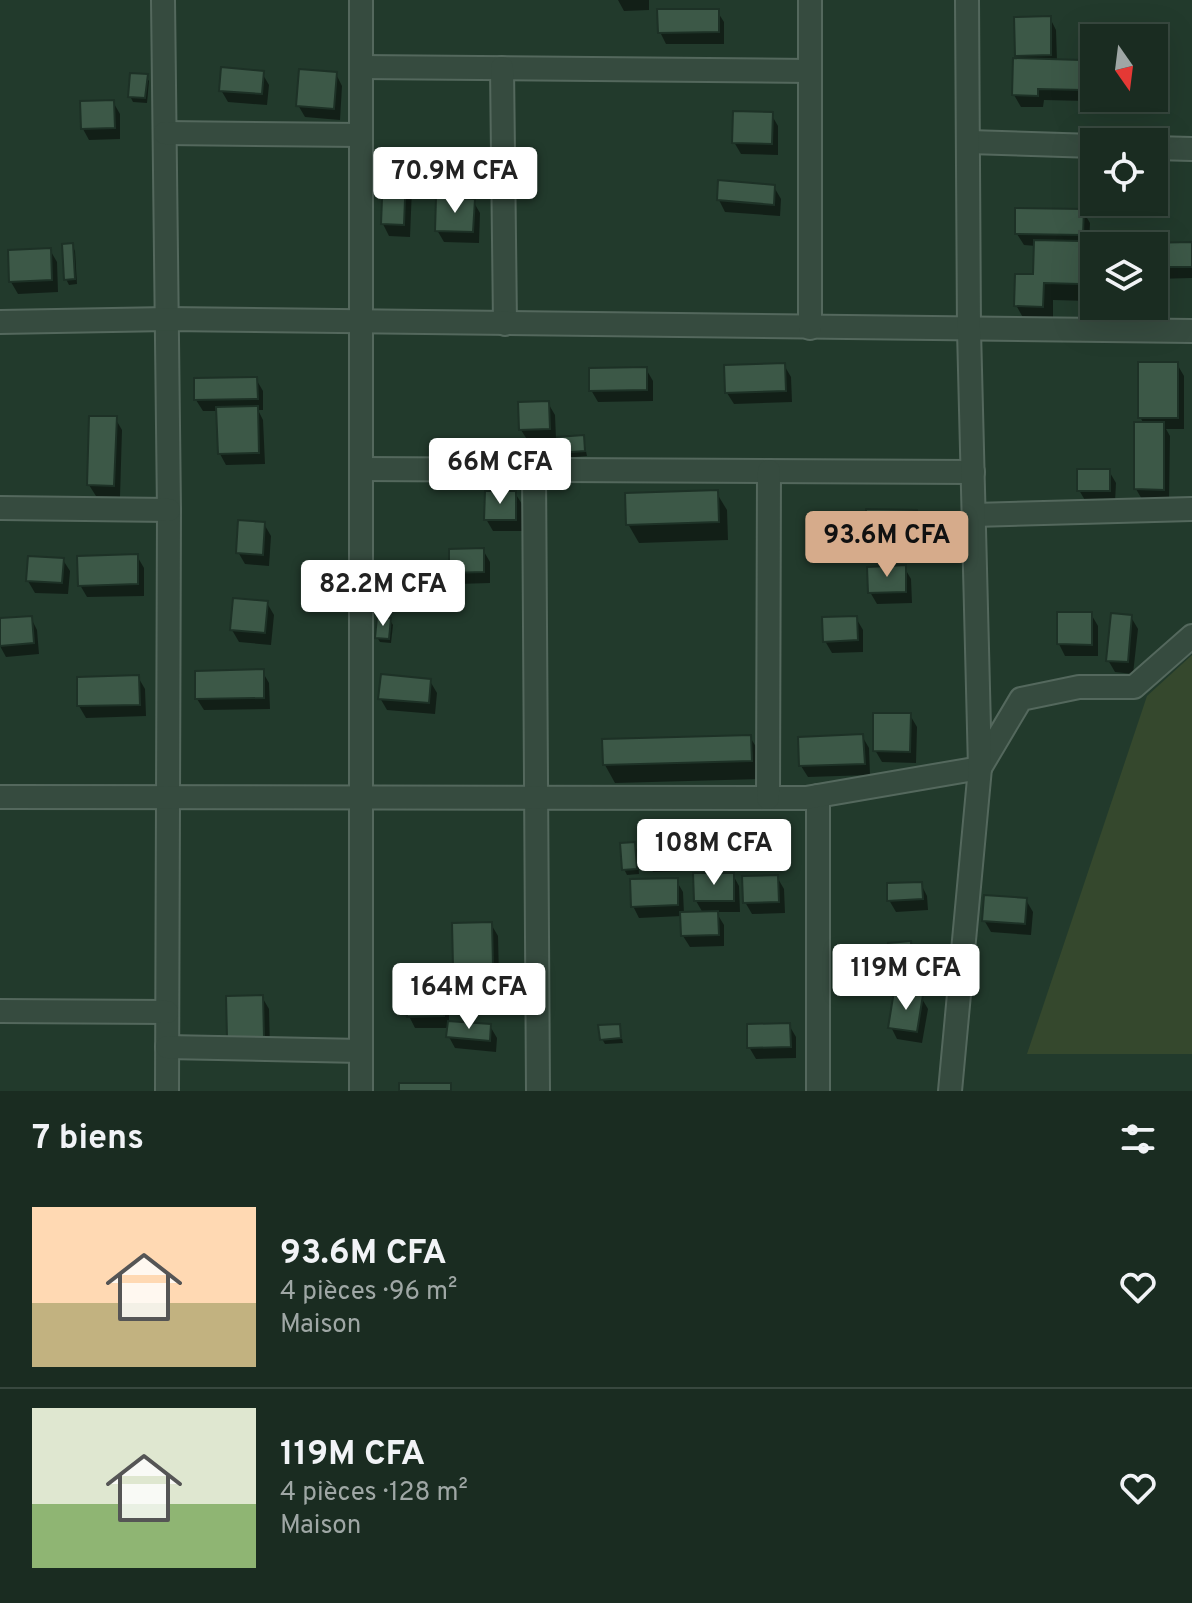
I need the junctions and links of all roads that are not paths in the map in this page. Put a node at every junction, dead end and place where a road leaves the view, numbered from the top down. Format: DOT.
graph roads {
  1 [pos="163,0"];
  2 [pos="361,0"];
  3 [pos="810,0"];
  4 [pos="967,0"];
  5 [pos="361,67"];
  6 [pos="502,68"];
  7 [pos="810,71"];
  8 [pos="165,133"];
  9 [pos="361,135"];
  10 [pos="969,142"];
  11 [pos="1080,146"];
  12 [pos="1168,148"];
  13 [pos="1192,149"];
  14 [pos="168,319"];
  15 [pos="0,322"];
  16 [pos="361,322"];
  17 [pos="505,324"];
  18 [pos="810,328"];
  19 [pos="969,330"];
  20 [pos="1192,331"];
  21 [pos="361,469"];
  22 [pos="534,470"];
  23 [pos="769,471"];
  24 [pos="973,472"];
  25 [pos="0,508"];
  26 [pos="1192,509"];
  27 [pos="169,510"];
  28 [pos="974,515"];
  29 [pos="1192,636"];
  30 [pos="980,768"];
  31 [pos="169,796"];
  32 [pos="818,796"];
  33 [pos="0,797"];
  34 [pos="361,797"];
  35 [pos="536,798"];
  36 [pos="768,798"];
  37 [pos="0,1011"];
  38 [pos="167,1012"];
  39 [pos="167,1047"];
  40 [pos="361,1051"];
  41 [pos="167,1091"];
  42 [pos="361,1091"];
  43 [pos="538,1091"];
  44 [pos="818,1091"];
  45 [pos="950,1091"];
  1 -- 8 [label="street"];
  2 -- 5 [label="street"];
  3 -- 7 [label="street"];
  4 -- 10 [label="street"];
  5 -- 6 [label="street"];
  5 -- 9 [label="street"];
  6 -- 7 [label="street"];
  6 -- 17 [label="street"];
  7 -- 18 [label="street"];
  8 -- 9 [label="street"];
  8 -- 14 [label="street"];
  9 -- 16 [label="street"];
  10 -- 11 [label="street"];
  10 -- 19 [label="street"];
  12 -- 13 [label="street"];
  14 -- 15 [label="street"];
  14 -- 16 [label="street"];
  14 -- 27 [label="street"];
  16 -- 17 [label="street"];
  16 -- 21 [label="street"];
  17 -- 18 [label="street"];
  18 -- 19 [label="street"];
  19 -- 20 [label="street"];
  19 -- 24 [label="street"];
  21 -- 22 [label="street"];
  21 -- 34 [label="street"];
  22 -- 23 [label="street"];
  22 -- 35 [label="street"];
  23 -- 24 [label="street"];
  23 -- 36 [label="street"];
  24 -- 28 [label="street"];
  25 -- 27 [label="street"];
  26 -- 28 [label="street"];
  27 -- 31 [label="street"];
  28 -- 30 [label="street"];
  29 -- 30 [label="street"];
  30 -- 32 [label="street"];
  30 -- 45 [label="street"];
  31 -- 33 [label="street"];
  31 -- 34 [label="street"];
  31 -- 38 [label="street"];
  32 -- 36 [label="street"];
  32 -- 44 [label="street"];
  34 -- 35 [label="street"];
  34 -- 40 [label="street"];
  35 -- 36 [label="street"];
  35 -- 43 [label="street"];
  37 -- 38 [label="street"];
  38 -- 39 [label="street"];
  39 -- 40 [label="street"];
  39 -- 41 [label="street"];
  40 -- 42 [label="street"];
}
